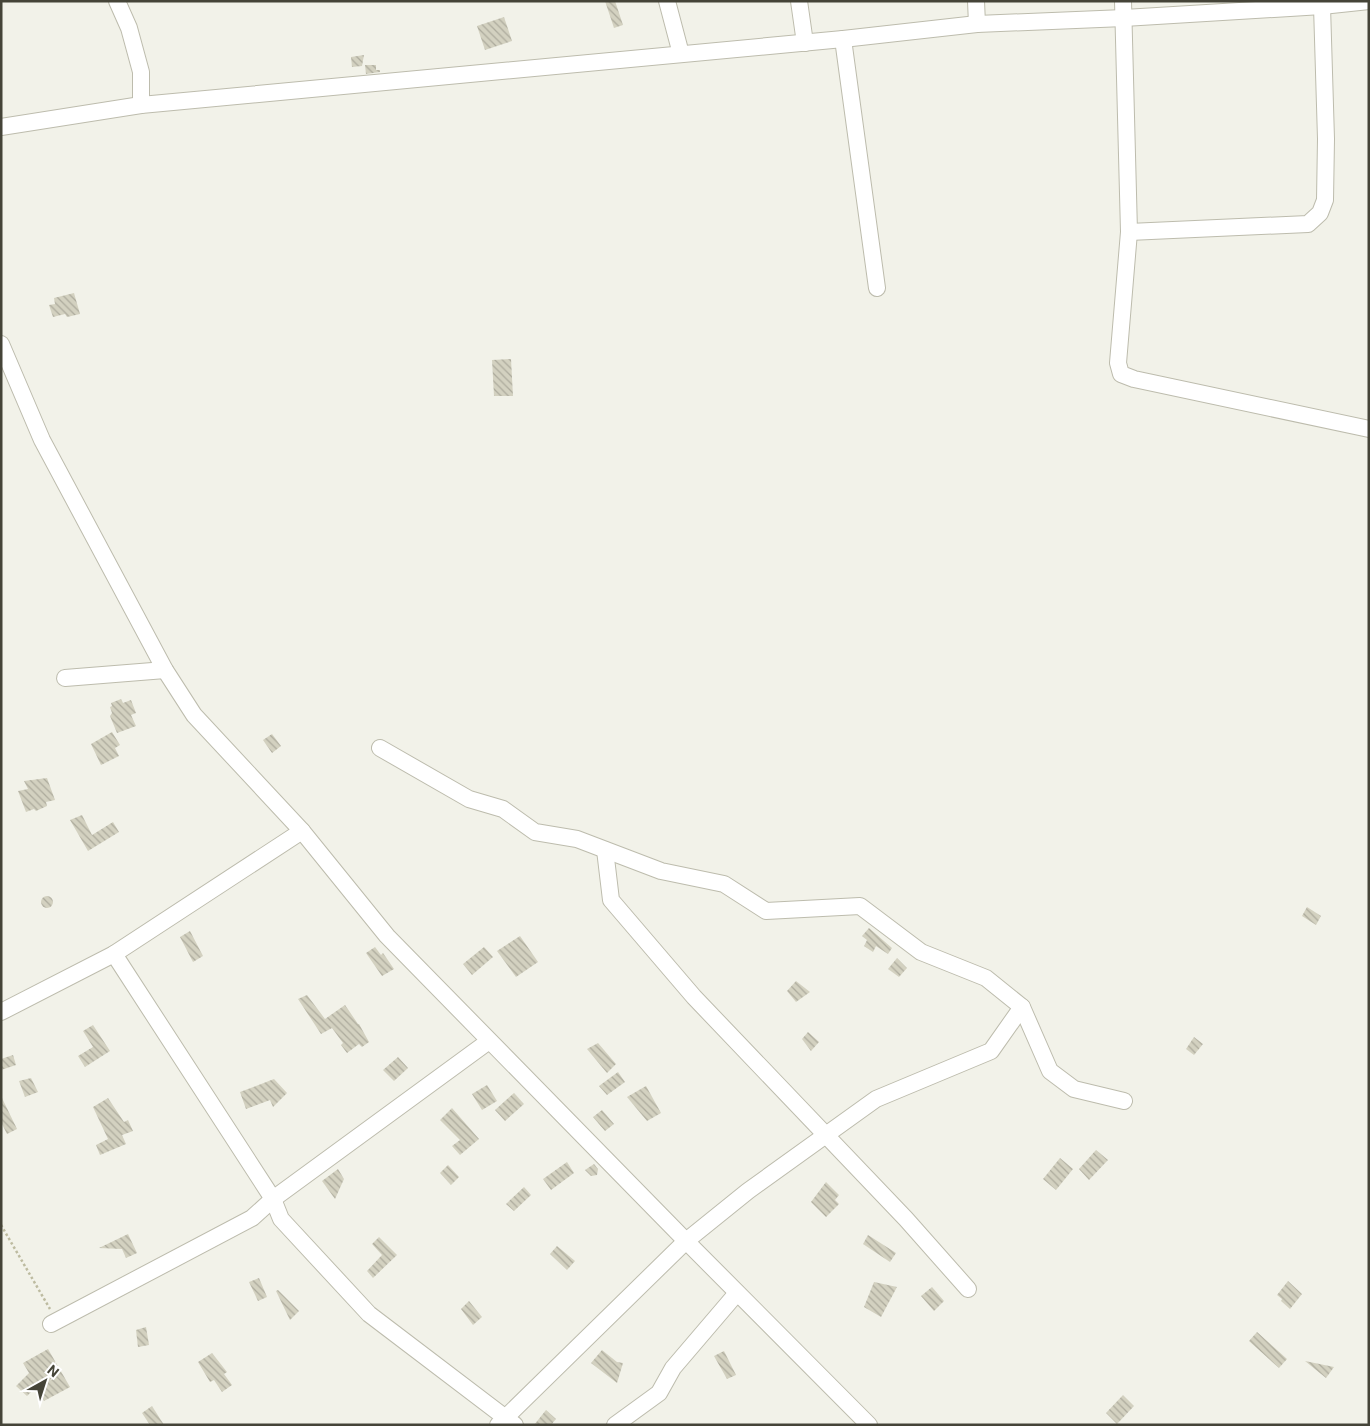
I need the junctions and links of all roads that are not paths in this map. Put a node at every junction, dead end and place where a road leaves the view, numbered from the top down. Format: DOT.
graph roads {
  1 [pos="117,1"];
  2 [pos="667,1"];
  3 [pos="799,1"];
  4 [pos="976,1"];
  5 [pos="1123,1"];
  6 [pos="1369,1"];
  7 [pos="1322,6"];
  8 [pos="1124,18"];
  9 [pos="977,24"];
  10 [pos="843,39"];
  11 [pos="806,43"];
  12 [pos="681,54"];
  13 [pos="141,105"];
  14 [pos="1,127"];
  15 [pos="1130,232"];
  16 [pos="877,288"];
  17 [pos="1,344"];
  18 [pos="1369,429"];
  19 [pos="165,670"];
  20 [pos="65,678"];
  21 [pos="380,748"];
  22 [pos="302,831"];
  23 [pos="605,850"];
  24 [pos="114,954"];
  25 [pos="1022,1007"];
  26 [pos="1,1012"];
  27 [pos="488,1041"];
  28 [pos="1124,1101"];
  29 [pos="826,1135"];
  30 [pos="273,1199"];
  31 [pos="686,1241"];
  32 [pos="968,1289"];
  33 [pos="738,1293"];
  34 [pos="54,1322"];
  35 [pos="506,1422"];
  36 [pos="615,1425"];
  37 [pos="870,1425"];
  1 -- 13 [label="street"];
  2 -- 12 [label="street"];
  3 -- 11 [label="street"];
  4 -- 9 [label="street"];
  5 -- 8 [label="street"];
  6 -- 7 [label="street"];
  7 -- 8 [label="street"];
  7 -- 15 [label="street"];
  8 -- 9 [label="street"];
  8 -- 15 [label="street"];
  9 -- 10 [label="street"];
  10 -- 11 [label="street"];
  10 -- 16 [label="street"];
  11 -- 12 [label="street"];
  12 -- 13 [label="street"];
  13 -- 14 [label="street"];
  15 -- 18 [label="street"];
  17 -- 19 [label="street"];
  19 -- 20 [label="street"];
  19 -- 22 [label="street"];
  21 -- 23 [label="street"];
  22 -- 24 [label="street"];
  22 -- 27 [label="street"];
  23 -- 25 [label="street"];
  23 -- 29 [label="street"];
  24 -- 26 [label="street"];
  24 -- 30 [label="street"];
  25 -- 28 [label="street"];
  25 -- 29 [label="street"];
  27 -- 30 [label="street"];
  27 -- 31 [label="street"];
  29 -- 31 [label="street"];
  29 -- 32 [label="street"];
  30 -- 34 [label="street"];
  30 -- 35 [label="street"];
  31 -- 33 [label="street"];
  31 -- 35 [label="street"];
  33 -- 36 [label="street"];
  33 -- 37 [label="street"];
}
